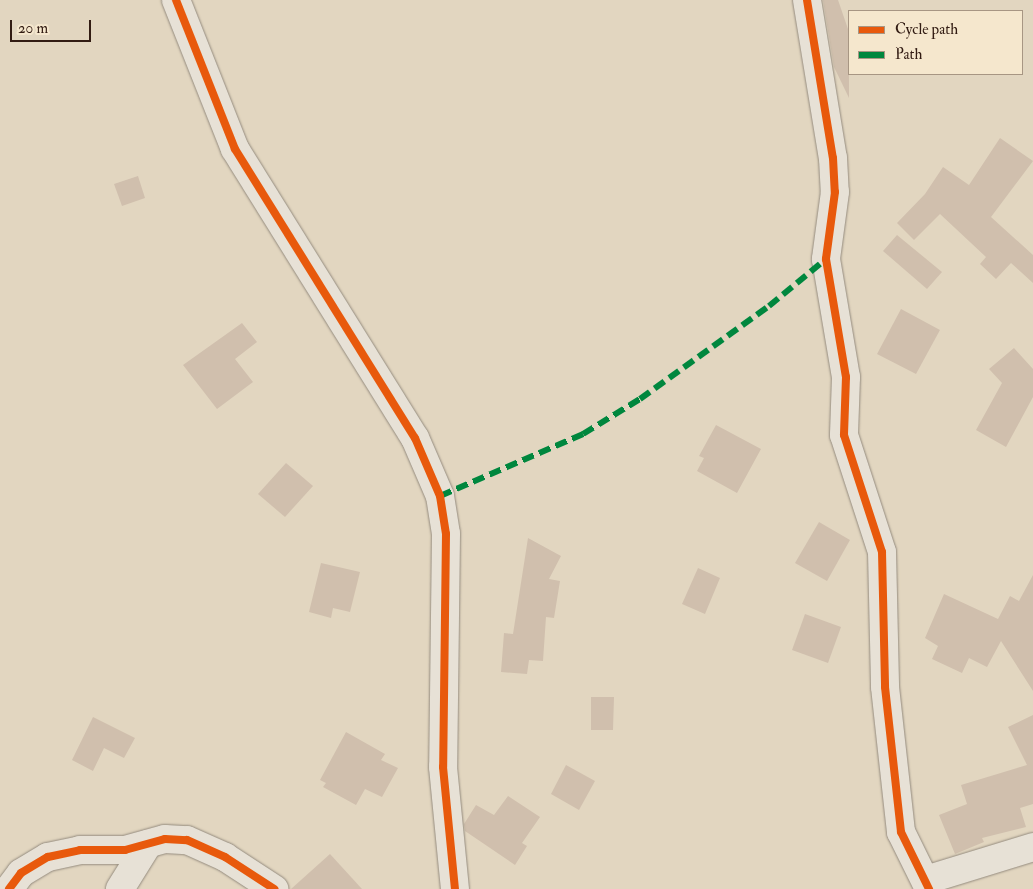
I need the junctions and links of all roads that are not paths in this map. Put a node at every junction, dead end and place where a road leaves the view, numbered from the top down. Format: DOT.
graph roads {
  1 [pos="176,0"];
  2 [pos="807,0"];
  3 [pos="148,844"];
  4 [pos="1033,847"];
  5 [pos="928,885"];
  6 [pos="9,889"];
  7 [pos="120,889"];
  8 [pos="274,889"];
  9 [pos="455,889"];
  1 -- 9 [label="street"];
  2 -- 5 [label="street"];
  3 -- 6 [label="street"];
  3 -- 7 [label="street"];
  3 -- 8 [label="street"];
  4 -- 5 [label="street"];
}
